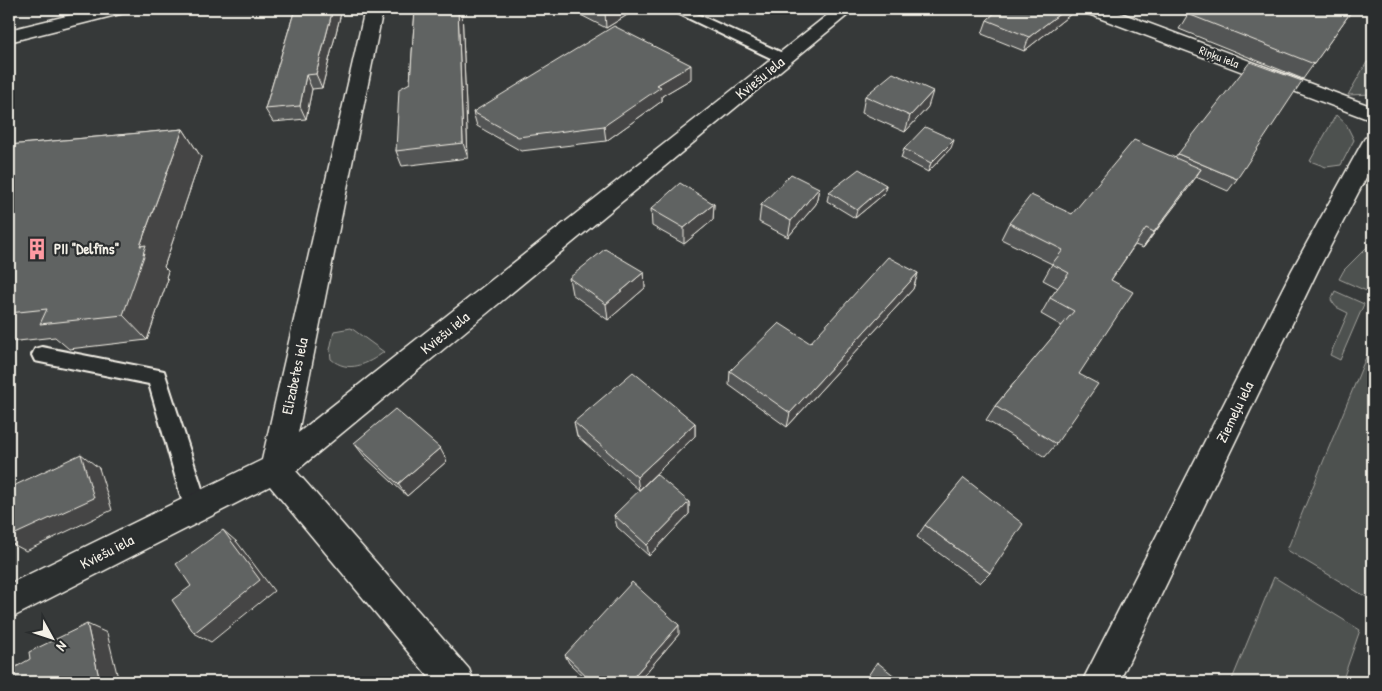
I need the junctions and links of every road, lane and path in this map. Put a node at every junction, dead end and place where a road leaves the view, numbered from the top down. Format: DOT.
graph roads {
  1 [pos="117,9"];
  2 [pos="374,9"];
  3 [pos="676,9"];
  4 [pos="846,9"];
  5 [pos="1092,9"];
  6 [pos="9,36"];
  7 [pos="784,59"];
  8 [pos="1373,114"];
  9 [pos="1373,143"];
  10 [pos="42,355"];
  11 [pos="275,469"];
  12 [pos="196,507"];
  13 [pos="9,602"];
  14 [pos="456,682"];
  15 [pos="1100,682"];
  1 -- 6 [label="street"];
  2 -- 11 [label="street, Elizabetes iela"];
  3 -- 7 [label="lane"];
  4 -- 7 [label="street, Kviešu iela"];
  5 -- 8 [label="street, Riņķu iela"];
  7 -- 11 [label="street, Kviešu iela"];
  9 -- 15 [label="street, Ziemeļu iela"];
  10 -- 12 [label="lane"];
  11 -- 12 [label="street, Kviešu iela"];
  11 -- 14 [label="street"];
  12 -- 13 [label="street, Kviešu iela"];
}
